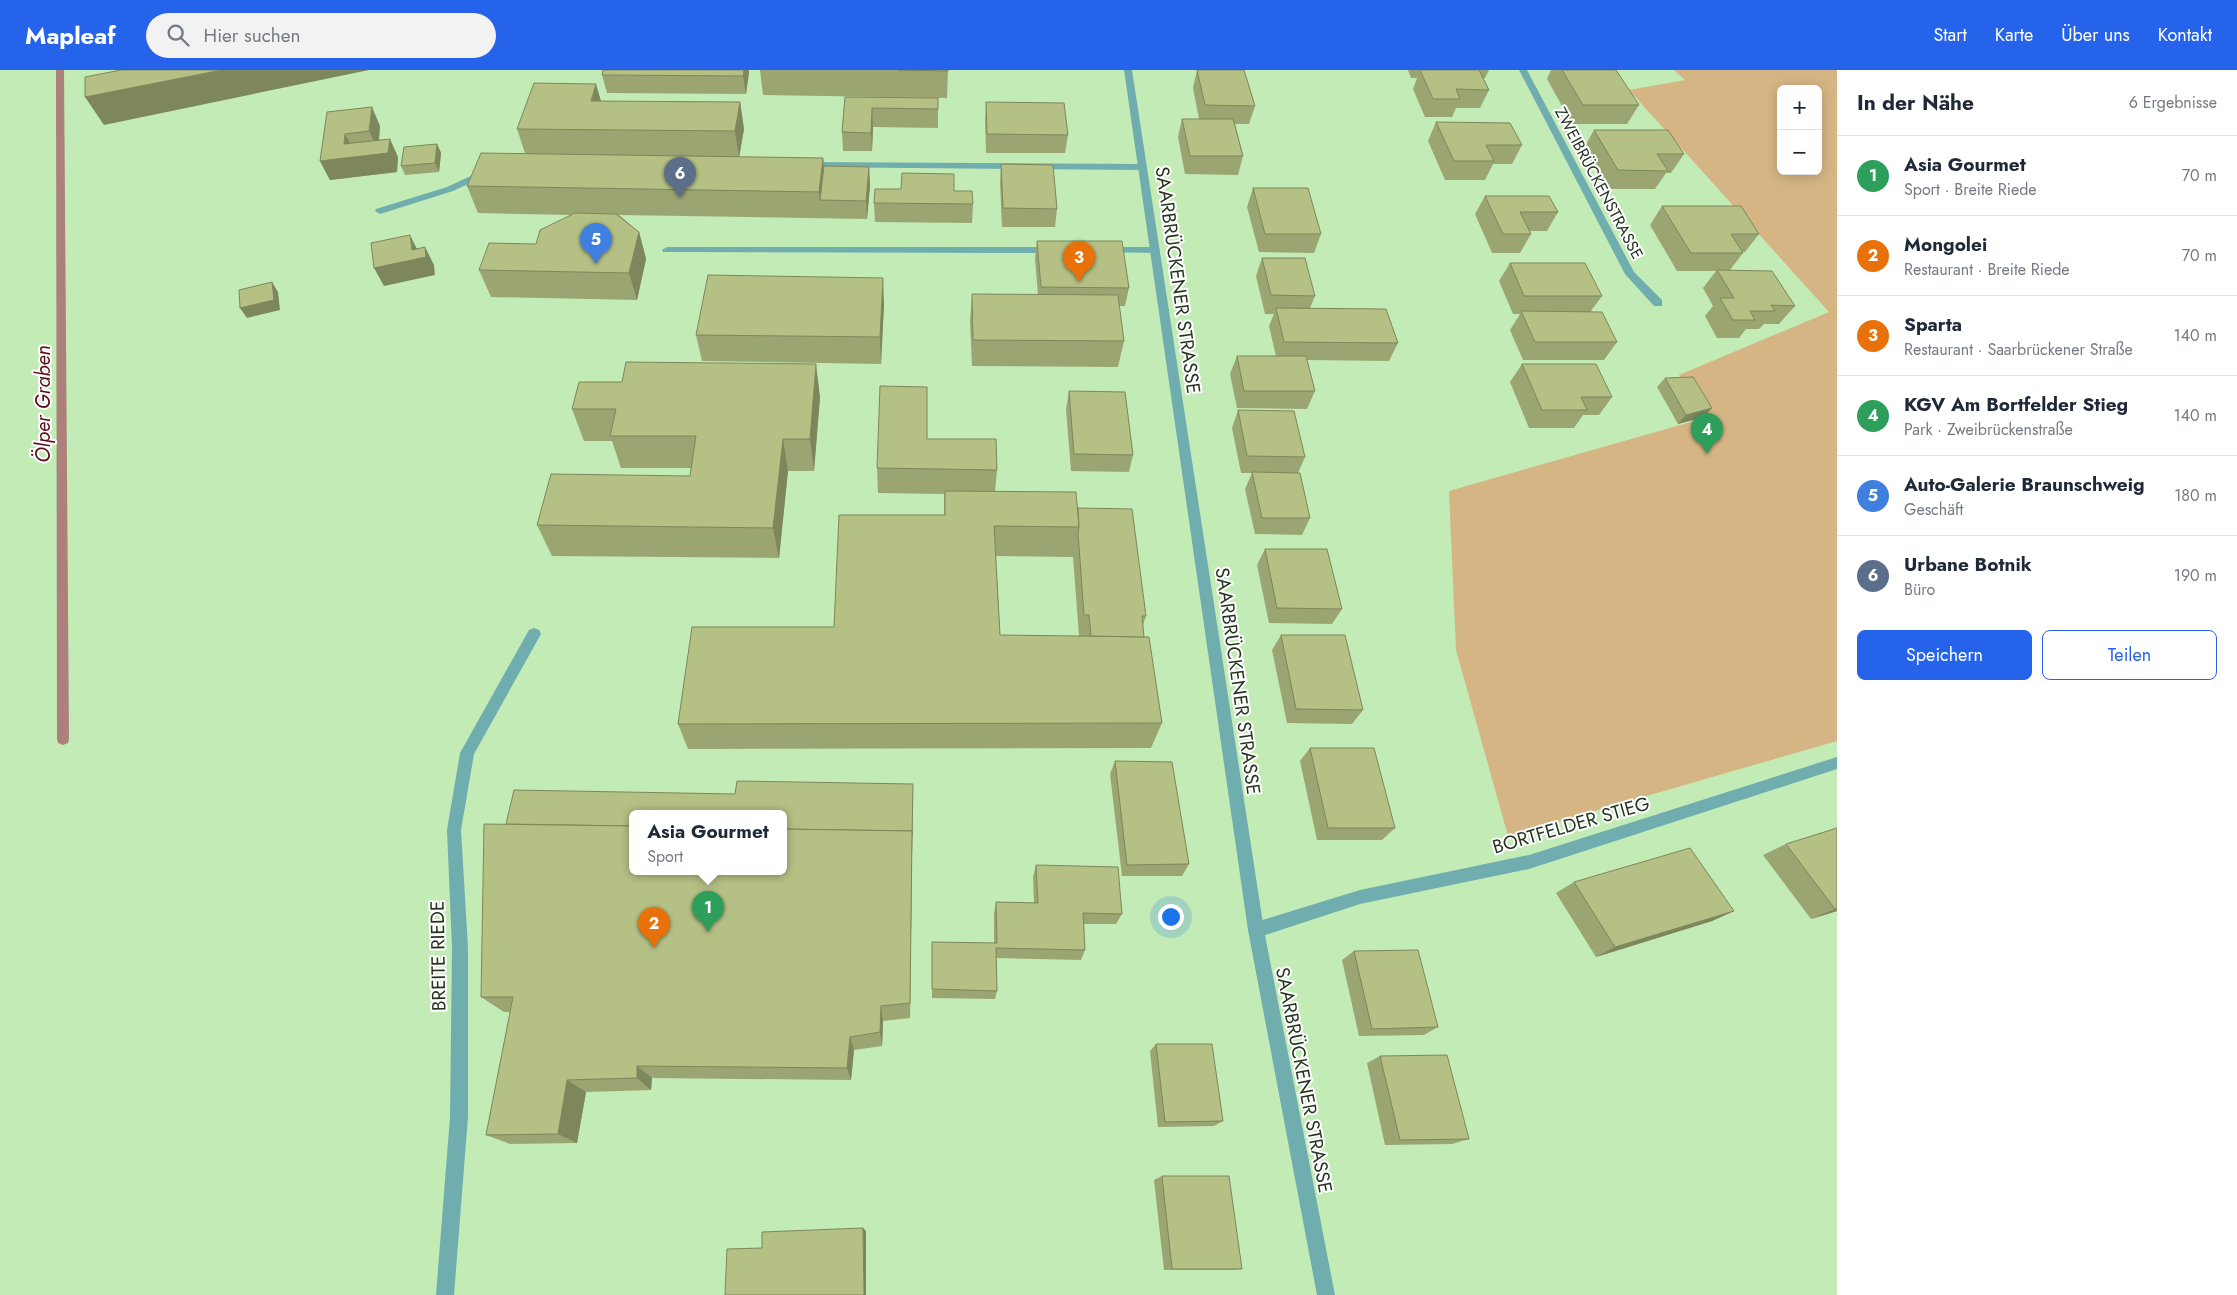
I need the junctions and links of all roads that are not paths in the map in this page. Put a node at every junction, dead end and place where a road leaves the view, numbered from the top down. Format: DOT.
graph roads {
  1 [pos="1128,70"];
  2 [pos="1523,70"];
  3 [pos="800,165"];
  4 [pos="499,166"];
  5 [pos="1142,167"];
  6 [pos="380,211"];
  7 [pos="667,250"];
  8 [pos="1068,250"];
  9 [pos="1097,250"];
  10 [pos="1155,250"];
  11 [pos="1658,303"];
  12 [pos="534,634"];
  13 [pos="1837,763"];
  14 [pos="1256,930"];
  15 [pos="444,1295"];
  16 [pos="1326,1295"];
  1 -- 5 [label="street, SAARBRÜCKENER STRASSE"];
  2 -- 11 [label="street, ZWEIBRÜCKENSTRASSE"];
  3 -- 5 [label="street"];
  4 -- 6 [label="street"];
  5 -- 10 [label="street, SAARBRÜCKENER STRASSE"];
  7 -- 8 [label="street"];
  9 -- 10 [label="street"];
  10 -- 14 [label="street, SAARBRÜCKENER STRASSE"];
  12 -- 15 [label="street, BREITE RIEDE"];
  13 -- 14 [label="street, BORTFELDER STIEG"];
  14 -- 16 [label="street, SAARBRÜCKENER STRASSE"];
}
